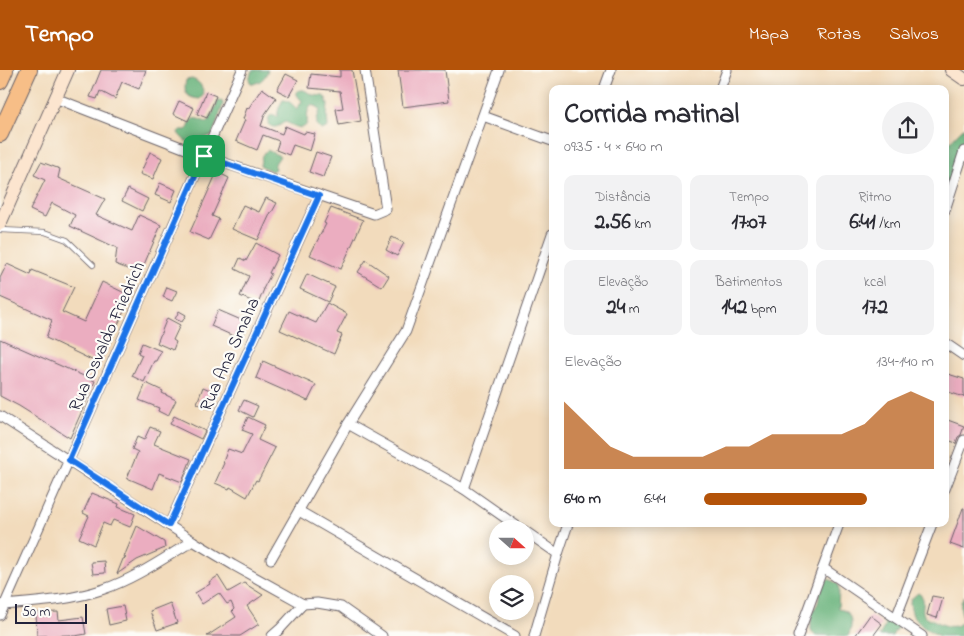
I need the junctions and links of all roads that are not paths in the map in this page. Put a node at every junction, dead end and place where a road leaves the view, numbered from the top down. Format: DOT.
graph roads {
  1 [pos="5,70"];
  2 [pos="29,70"];
  3 [pos="68,70"];
  4 [pos="242,70"];
  5 [pos="365,70"];
  6 [pos="498,70"];
  7 [pos="611,70"];
  8 [pos="727,70"];
  9 [pos="951,70"];
  10 [pos="964,79"];
  11 [pos="0,81"];
  12 [pos="605,85"];
  13 [pos="721,85"];
  14 [pos="55,98"];
  15 [pos="483,116"];
  16 [pos="0,134"];
  17 [pos="549,140"];
  18 [pos="964,151"];
  19 [pos="204,156"];
  20 [pos="319,196"];
  21 [pos="949,198"];
  22 [pos="0,224"];
  23 [pos="0,230"];
  24 [pos="549,243"];
  25 [pos="93,265"];
  26 [pos="949,346"];
  27 [pos="964,356"];
  28 [pos="0,416"];
  29 [pos="348,424"];
  30 [pos="964,440"];
  31 [pos="69,460"];
  32 [pos="949,479"];
  33 [pos="464,489"];
  34 [pos="298,511"];
  35 [pos="509,520"];
  36 [pos="169,525"];
  37 [pos="567,527"];
  38 [pos="837,527"];
  39 [pos="931,527"];
  40 [pos="534,537"];
  41 [pos="193,541"];
  42 [pos="558,554"];
  43 [pos="271,559"];
  44 [pos="823,568"];
  45 [pos="303,604"];
  46 [pos="4,605"];
  47 [pos="0,615"];
  48 [pos="896,618"];
  49 [pos="272,636"];
  50 [pos="382,636"];
  51 [pos="515,636"];
  52 [pos="534,636"];
  53 [pos="798,636"];
  54 [pos="922,636"];
  1 -- 11 [label="highway"];
  2 -- 16 [label="highway"];
  3 -- 14 [label="street"];
  4 -- 19 [label="street, Rua Osvaldo Friedrich"];
  5 -- 20 [label="street"];
  6 -- 15 [label="street"];
  7 -- 12 [label="street"];
  8 -- 13 [label="street"];
  9 -- 10 [label="street"];
  14 -- 19 [label="street"];
  14 -- 22 [label="street"];
  15 -- 17 [label="street"];
  15 -- 29 [label="street"];
  18 -- 21 [label="street"];
  19 -- 20 [label="street"];
  19 -- 31 [label="street, Rua Osvaldo Friedrich"];
  20 -- 36 [label="street, Rua Ana Smaha"];
  23 -- 25 [label="lane"];
  24 -- 33 [label="street"];
  26 -- 27 [label="street"];
  28 -- 31 [label="street"];
  29 -- 33 [label="street"];
  29 -- 34 [label="street"];
  30 -- 32 [label="street"];
  31 -- 36 [label="street"];
  31 -- 46 [label="street, Rua Osvaldo Friedrich"];
  33 -- 35 [label="street"];
  34 -- 43 [label="street"];
  34 -- 51 [label="street"];
  36 -- 41 [label="street"];
  37 -- 42 [label="street"];
  38 -- 44 [label="street"];
  39 -- 48 [label="street"];
  40 -- 42 [label="street"];
  41 -- 45 [label="street"];
  41 -- 46 [label="street"];
  42 -- 52 [label="street"];
  44 -- 48 [label="street"];
  44 -- 53 [label="street"];
  45 -- 49 [label="street"];
  45 -- 50 [label="street"];
  46 -- 47 [label="street, Rua Osvaldo Friedrich"];
  48 -- 54 [label="street"];
}
